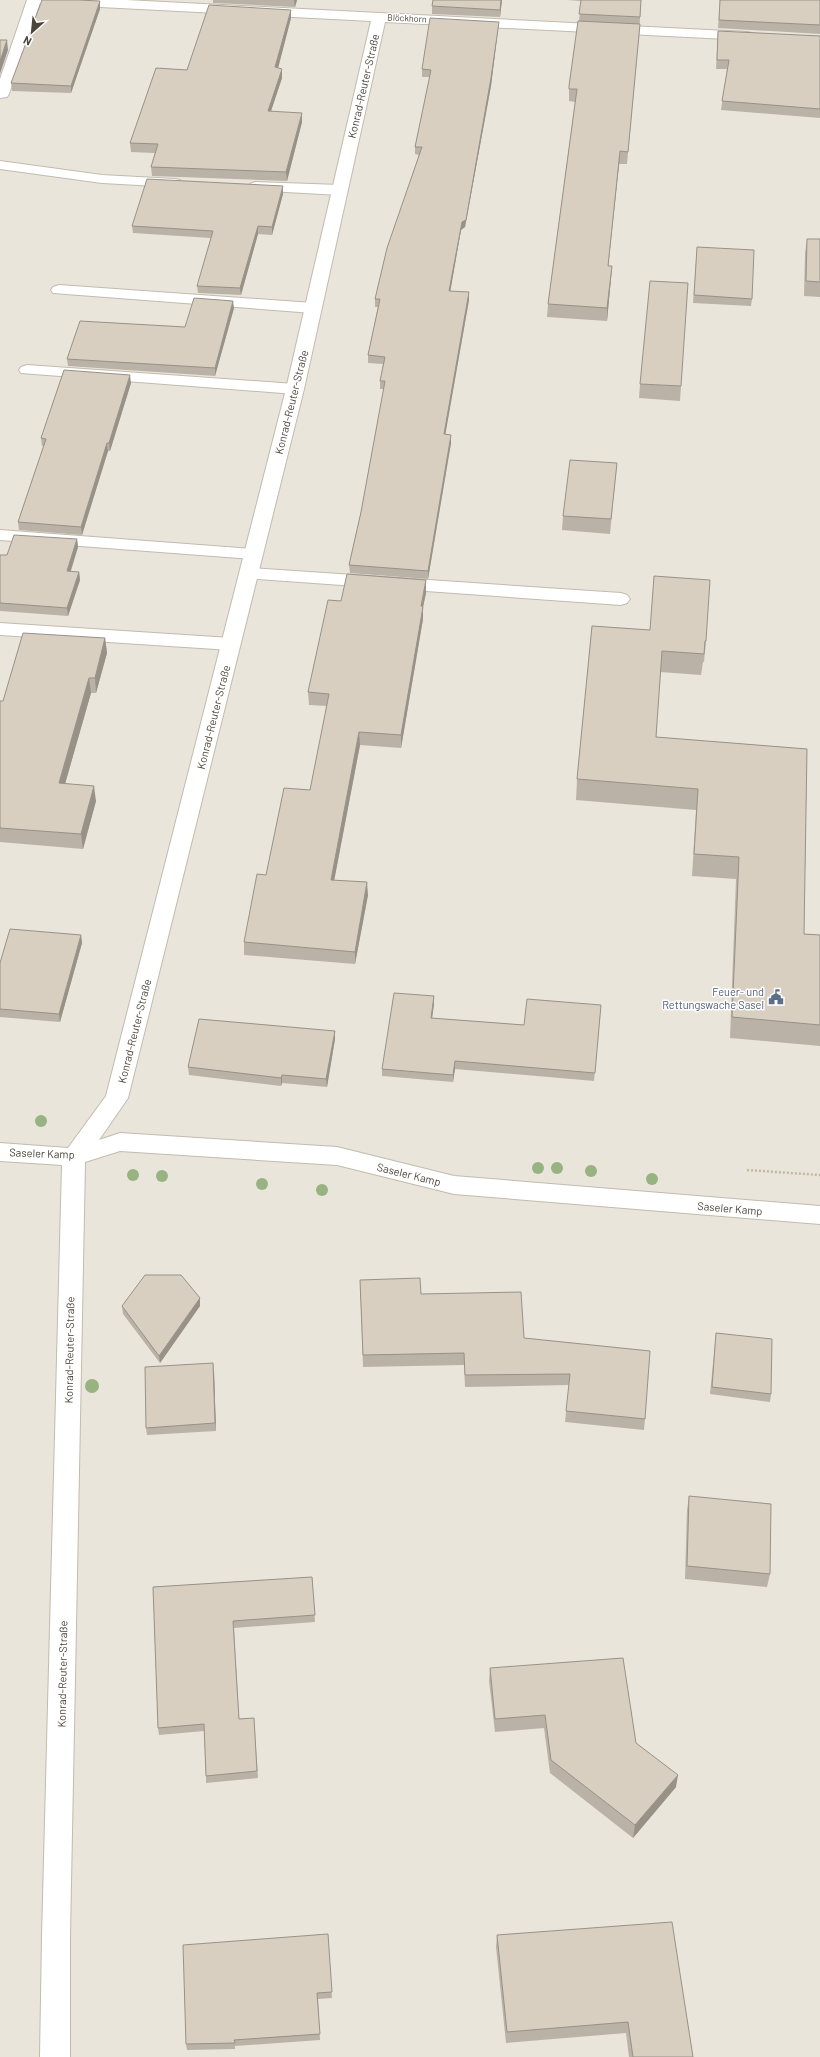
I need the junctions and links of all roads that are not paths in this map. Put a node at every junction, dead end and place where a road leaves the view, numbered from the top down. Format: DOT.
graph roads {
  1 [pos="34,0"];
  2 [pos="42,0"];
  3 [pos="338,0"];
  4 [pos="334,15"];
  5 [pos="379,17"];
  6 [pos="758,36"];
  7 [pos="2,94"];
  8 [pos="0,165"];
  9 [pos="190,184"];
  10 [pos="238,186"];
  11 [pos="340,190"];
  12 [pos="59,290"];
  13 [pos="313,308"];
  14 [pos="27,370"];
  15 [pos="295,389"];
  16 [pos="0,535"];
  17 [pos="253,554"];
  18 [pos="248,574"];
  19 [pos="621,599"];
  20 [pos="0,629"];
  21 [pos="231,644"];
  22 [pos="0,1152"];
  23 [pos="74,1157"];
  24 [pos="820,1215"];
  25 [pos="55,2057"];
  1 -- 7 [label="lane"];
  2 -- 4 [label="street, Blöckhorn"];
  3 -- 4 [label="street"];
  4 -- 5 [label="street, Blöckhorn"];
  5 -- 6 [label="street, Blöckhorn"];
  5 -- 11 [label="street, Konrad-Reuter-Straße"];
  8 -- 9 [label="lane"];
  10 -- 11 [label="lane"];
  11 -- 13 [label="street, Konrad-Reuter-Straße"];
  12 -- 13 [label="lane"];
  13 -- 15 [label="street, Konrad-Reuter-Straße"];
  14 -- 15 [label="lane"];
  15 -- 17 [label="street, Konrad-Reuter-Straße"];
  16 -- 17 [label="lane"];
  17 -- 18 [label="street, Konrad-Reuter-Straße"];
  18 -- 19 [label="lane"];
  18 -- 21 [label="street, Konrad-Reuter-Straße"];
  20 -- 21 [label="lane"];
  21 -- 23 [label="street, Konrad-Reuter-Straße"];
  22 -- 23 [label="street, Saseler Kamp"];
  23 -- 24 [label="street, Saseler Kamp"];
  23 -- 25 [label="street, Konrad-Reuter-Straße"];
}
